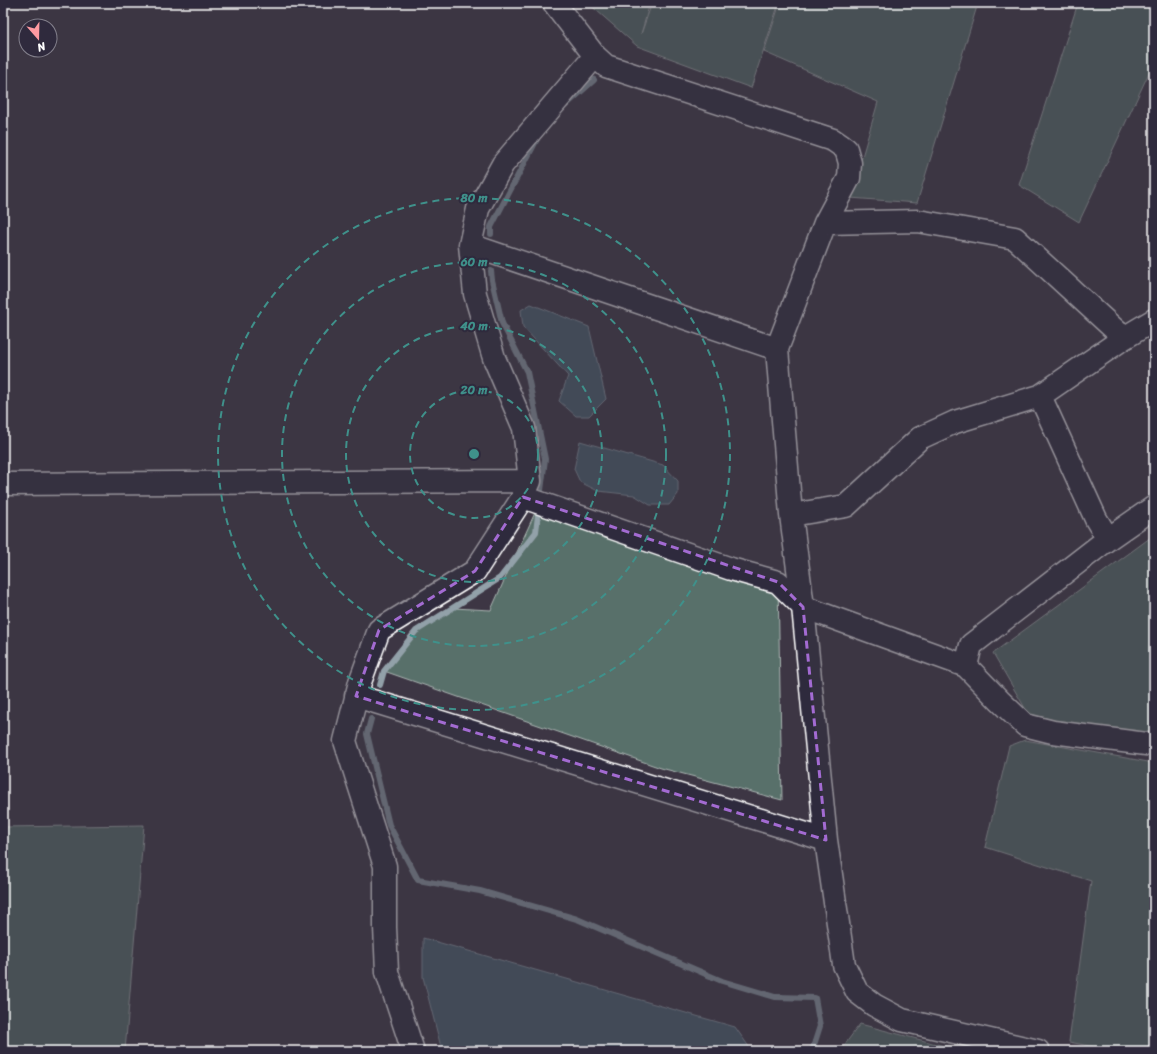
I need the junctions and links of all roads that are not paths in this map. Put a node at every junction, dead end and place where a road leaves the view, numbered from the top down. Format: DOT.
graph roads {
  1 [pos="554,3"];
  2 [pos="595,56"];
  3 [pos="825,223"];
  4 [pos="470,245"];
  5 [pos="1154,320"];
  6 [pos="1124,338"];
  7 [pos="777,349"];
  8 [pos="1040,396"];
  9 [pos="3,484"];
  10 [pos="527,489"];
  11 [pos="1154,507"];
  12 [pos="791,514"];
  13 [pos="1108,539"];
  14 [pos="804,608"];
  15 [pos="966,666"];
  16 [pos="356,696"];
  17 [pos="1154,745"];
  18 [pos="826,840"];
  19 [pos="413,1051"];
  20 [pos="1038,1051"];
  1 -- 2 [label="street"];
  2 -- 3 [label="street"];
  2 -- 4 [label="street"];
  3 -- 6 [label="street"];
  3 -- 7 [label="street"];
  4 -- 7 [label="street"];
  4 -- 10 [label="street"];
  5 -- 6 [label="street"];
  6 -- 8 [label="street"];
  7 -- 12 [label="street"];
  8 -- 12 [label="street"];
  8 -- 13 [label="street"];
  9 -- 10 [label="street"];
  10 -- 14 [label="street"];
  10 -- 16 [label="street"];
  11 -- 13 [label="street"];
  12 -- 14 [label="street"];
  13 -- 15 [label="street"];
  14 -- 15 [label="street"];
  14 -- 18 [label="street"];
  15 -- 17 [label="street"];
  16 -- 18 [label="street"];
  16 -- 19 [label="street"];
  18 -- 20 [label="street"];
}
